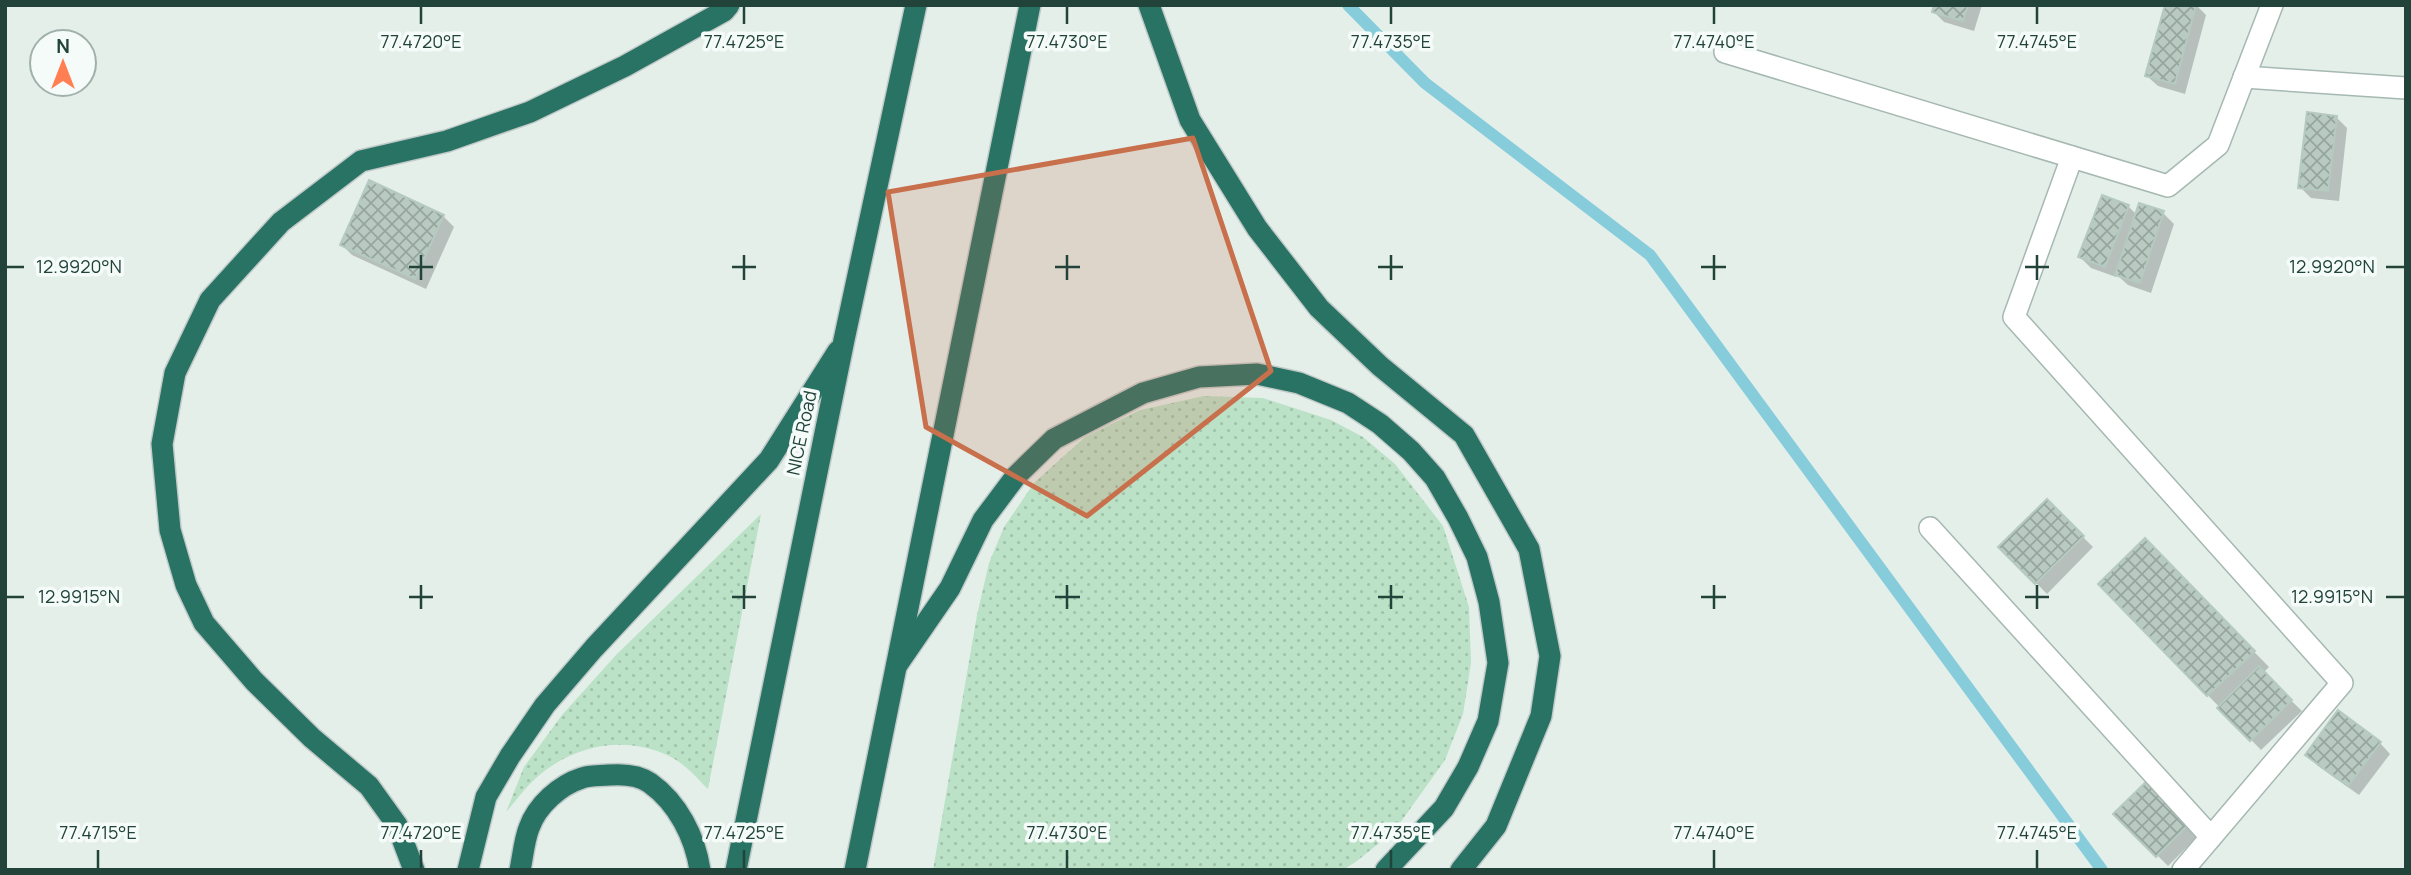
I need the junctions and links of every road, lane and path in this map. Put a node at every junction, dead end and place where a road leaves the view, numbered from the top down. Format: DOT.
graph roads {
  1 [pos="729,5"];
  2 [pos="916,5"];
  3 [pos="1030,5"];
  4 [pos="1149,5"];
  5 [pos="2272,5"];
  6 [pos="1725,52"];
  7 [pos="2244,78"];
  8 [pos="2406,88"];
  9 [pos="2072,157"];
  10 [pos="844,340"];
  11 [pos="1930,528"];
  12 [pos="897,665"];
  13 [pos="2211,837"];
  14 [pos="414,870"];
  15 [pos="468,870"];
  16 [pos="520,870"];
  17 [pos="700,870"];
  18 [pos="736,870"];
  19 [pos="855,870"];
  20 [pos="1386,870"];
  21 [pos="1461,870"];
  22 [pos="2183,870"];
  1 -- 14 [label="highway"];
  2 -- 10 [label="highway, NICE Road"];
  3 -- 12 [label="highway"];
  4 -- 21 [label="highway"];
  5 -- 7 [label="street"];
  6 -- 9 [label="street"];
  7 -- 8 [label="street"];
  7 -- 9 [label="street"];
  9 -- 13 [label="street"];
  10 -- 15 [label="highway"];
  10 -- 18 [label="highway, NICE Road"];
  11 -- 13 [label="street"];
  12 -- 19 [label="highway"];
  12 -- 20 [label="highway"];
  13 -- 22 [label="street"];
  16 -- 17 [label="highway"];
}
